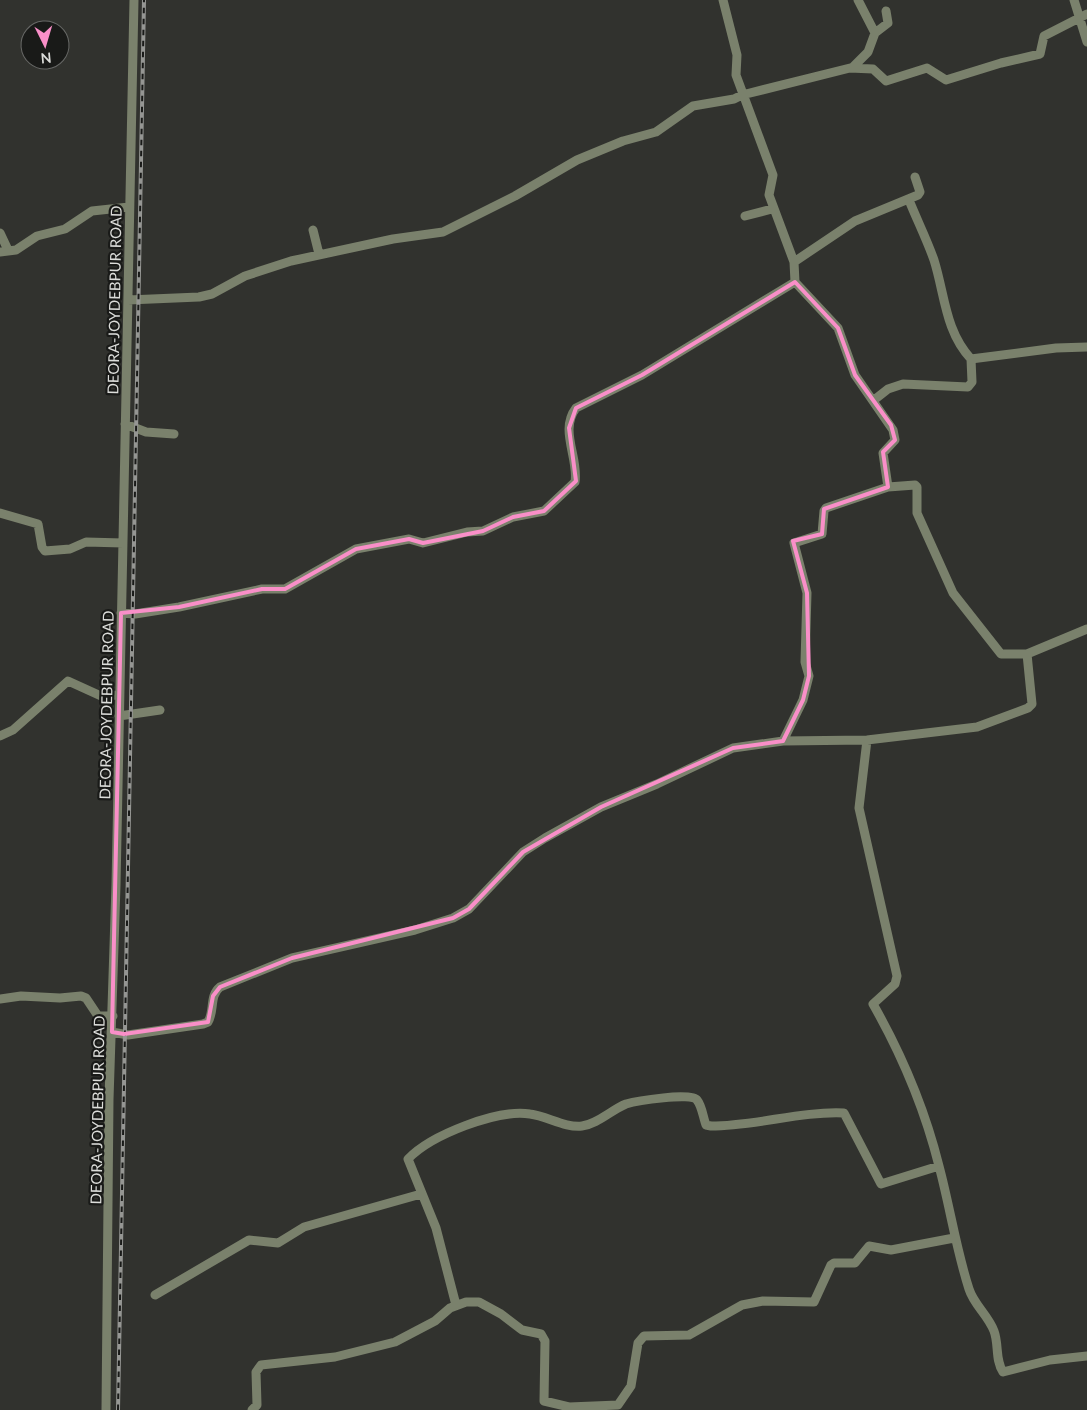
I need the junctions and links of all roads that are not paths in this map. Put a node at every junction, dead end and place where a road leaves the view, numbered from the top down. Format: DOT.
graph roads {
  1 [pos="134,0"];
  2 [pos="723,0"];
  3 [pos="858,0"];
  4 [pos="1074,0"];
  5 [pos="886,11"];
  6 [pos="1083,16"];
  7 [pos="874,33"];
  8 [pos="1087,42"];
  9 [pos="852,68"];
  10 [pos="742,95"];
  11 [pos="914,177"];
  12 [pos="909,200"];
  13 [pos="129,207"];
  14 [pos="772,209"];
  15 [pos="745,216"];
  16 [pos="313,230"];
  17 [pos="0,233"];
  18 [pos="4,251"];
  19 [pos="319,254"];
  20 [pos="794,262"];
  21 [pos="796,282"];
  22 [pos="128,300"];
  23 [pos="1087,347"];
  24 [pos="971,359"];
  25 [pos="874,400"];
  26 [pos="125,424"];
  27 [pos="174,434"];
  28 [pos="888,486"];
  29 [pos="0,513"];
  30 [pos="122,543"];
  31 [pos="121,613"];
  32 [pos="1087,629"];
  33 [pos="1027,654"];
  34 [pos="120,696"];
  35 [pos="160,710"];
  36 [pos="119,716"];
  37 [pos="0,736"];
  38 [pos="867,740"];
  39 [pos="783,741"];
  40 [pos="0,999"];
  41 [pos="113,1016"];
  42 [pos="112,1032"];
  43 [pos="939,1166"];
  44 [pos="421,1194"];
  45 [pos="954,1238"];
  46 [pos="155,1296"];
  47 [pos="456,1305"];
  48 [pos="1087,1356"];
  49 [pos="106,1410"];
  50 [pos="252,1410"];
  1 -- 13 [label="street, DEORA-JOYDEBPUR ROAD"];
  2 -- 10 [label="street"];
  3 -- 7 [label="street"];
  4 -- 6 [label="street"];
  5 -- 7 [label="street"];
  6 -- 8 [label="street"];
  6 -- 9 [label="street"];
  7 -- 9 [label="street"];
  9 -- 10 [label="street"];
  10 -- 14 [label="street"];
  10 -- 19 [label="street"];
  11 -- 12 [label="street"];
  12 -- 20 [label="street"];
  12 -- 24 [label="street"];
  13 -- 18 [label="street"];
  13 -- 22 [label="street, DEORA-JOYDEBPUR ROAD"];
  14 -- 15 [label="street"];
  14 -- 20 [label="street"];
  16 -- 19 [label="street"];
  17 -- 18 [label="street"];
  19 -- 22 [label="street"];
  20 -- 21 [label="street"];
  21 -- 25 [label="street"];
  21 -- 31 [label="street"];
  22 -- 26 [label="street, DEORA-JOYDEBPUR ROAD"];
  23 -- 24 [label="street"];
  24 -- 25 [label="street"];
  25 -- 28 [label="street"];
  26 -- 27 [label="street"];
  26 -- 30 [label="street, DEORA-JOYDEBPUR ROAD"];
  28 -- 33 [label="street"];
  28 -- 39 [label="street"];
  29 -- 30 [label="street"];
  30 -- 31 [label="street, DEORA-JOYDEBPUR ROAD"];
  31 -- 34 [label="street, DEORA-JOYDEBPUR ROAD"];
  32 -- 33 [label="street"];
  33 -- 38 [label="street"];
  34 -- 36 [label="street, DEORA-JOYDEBPUR ROAD"];
  34 -- 37 [label="street"];
  35 -- 36 [label="street"];
  36 -- 41 [label="street, DEORA-JOYDEBPUR ROAD"];
  38 -- 39 [label="street"];
  38 -- 43 [label="street"];
  39 -- 42 [label="street"];
  40 -- 41 [label="street"];
  41 -- 42 [label="street, DEORA-JOYDEBPUR ROAD"];
  42 -- 49 [label="street, DEORA-JOYDEBPUR ROAD"];
  43 -- 44 [label="street"];
  43 -- 45 [label="street"];
  44 -- 46 [label="street"];
  44 -- 47 [label="street"];
  45 -- 47 [label="street"];
  45 -- 48 [label="street"];
  47 -- 50 [label="street"];
}
